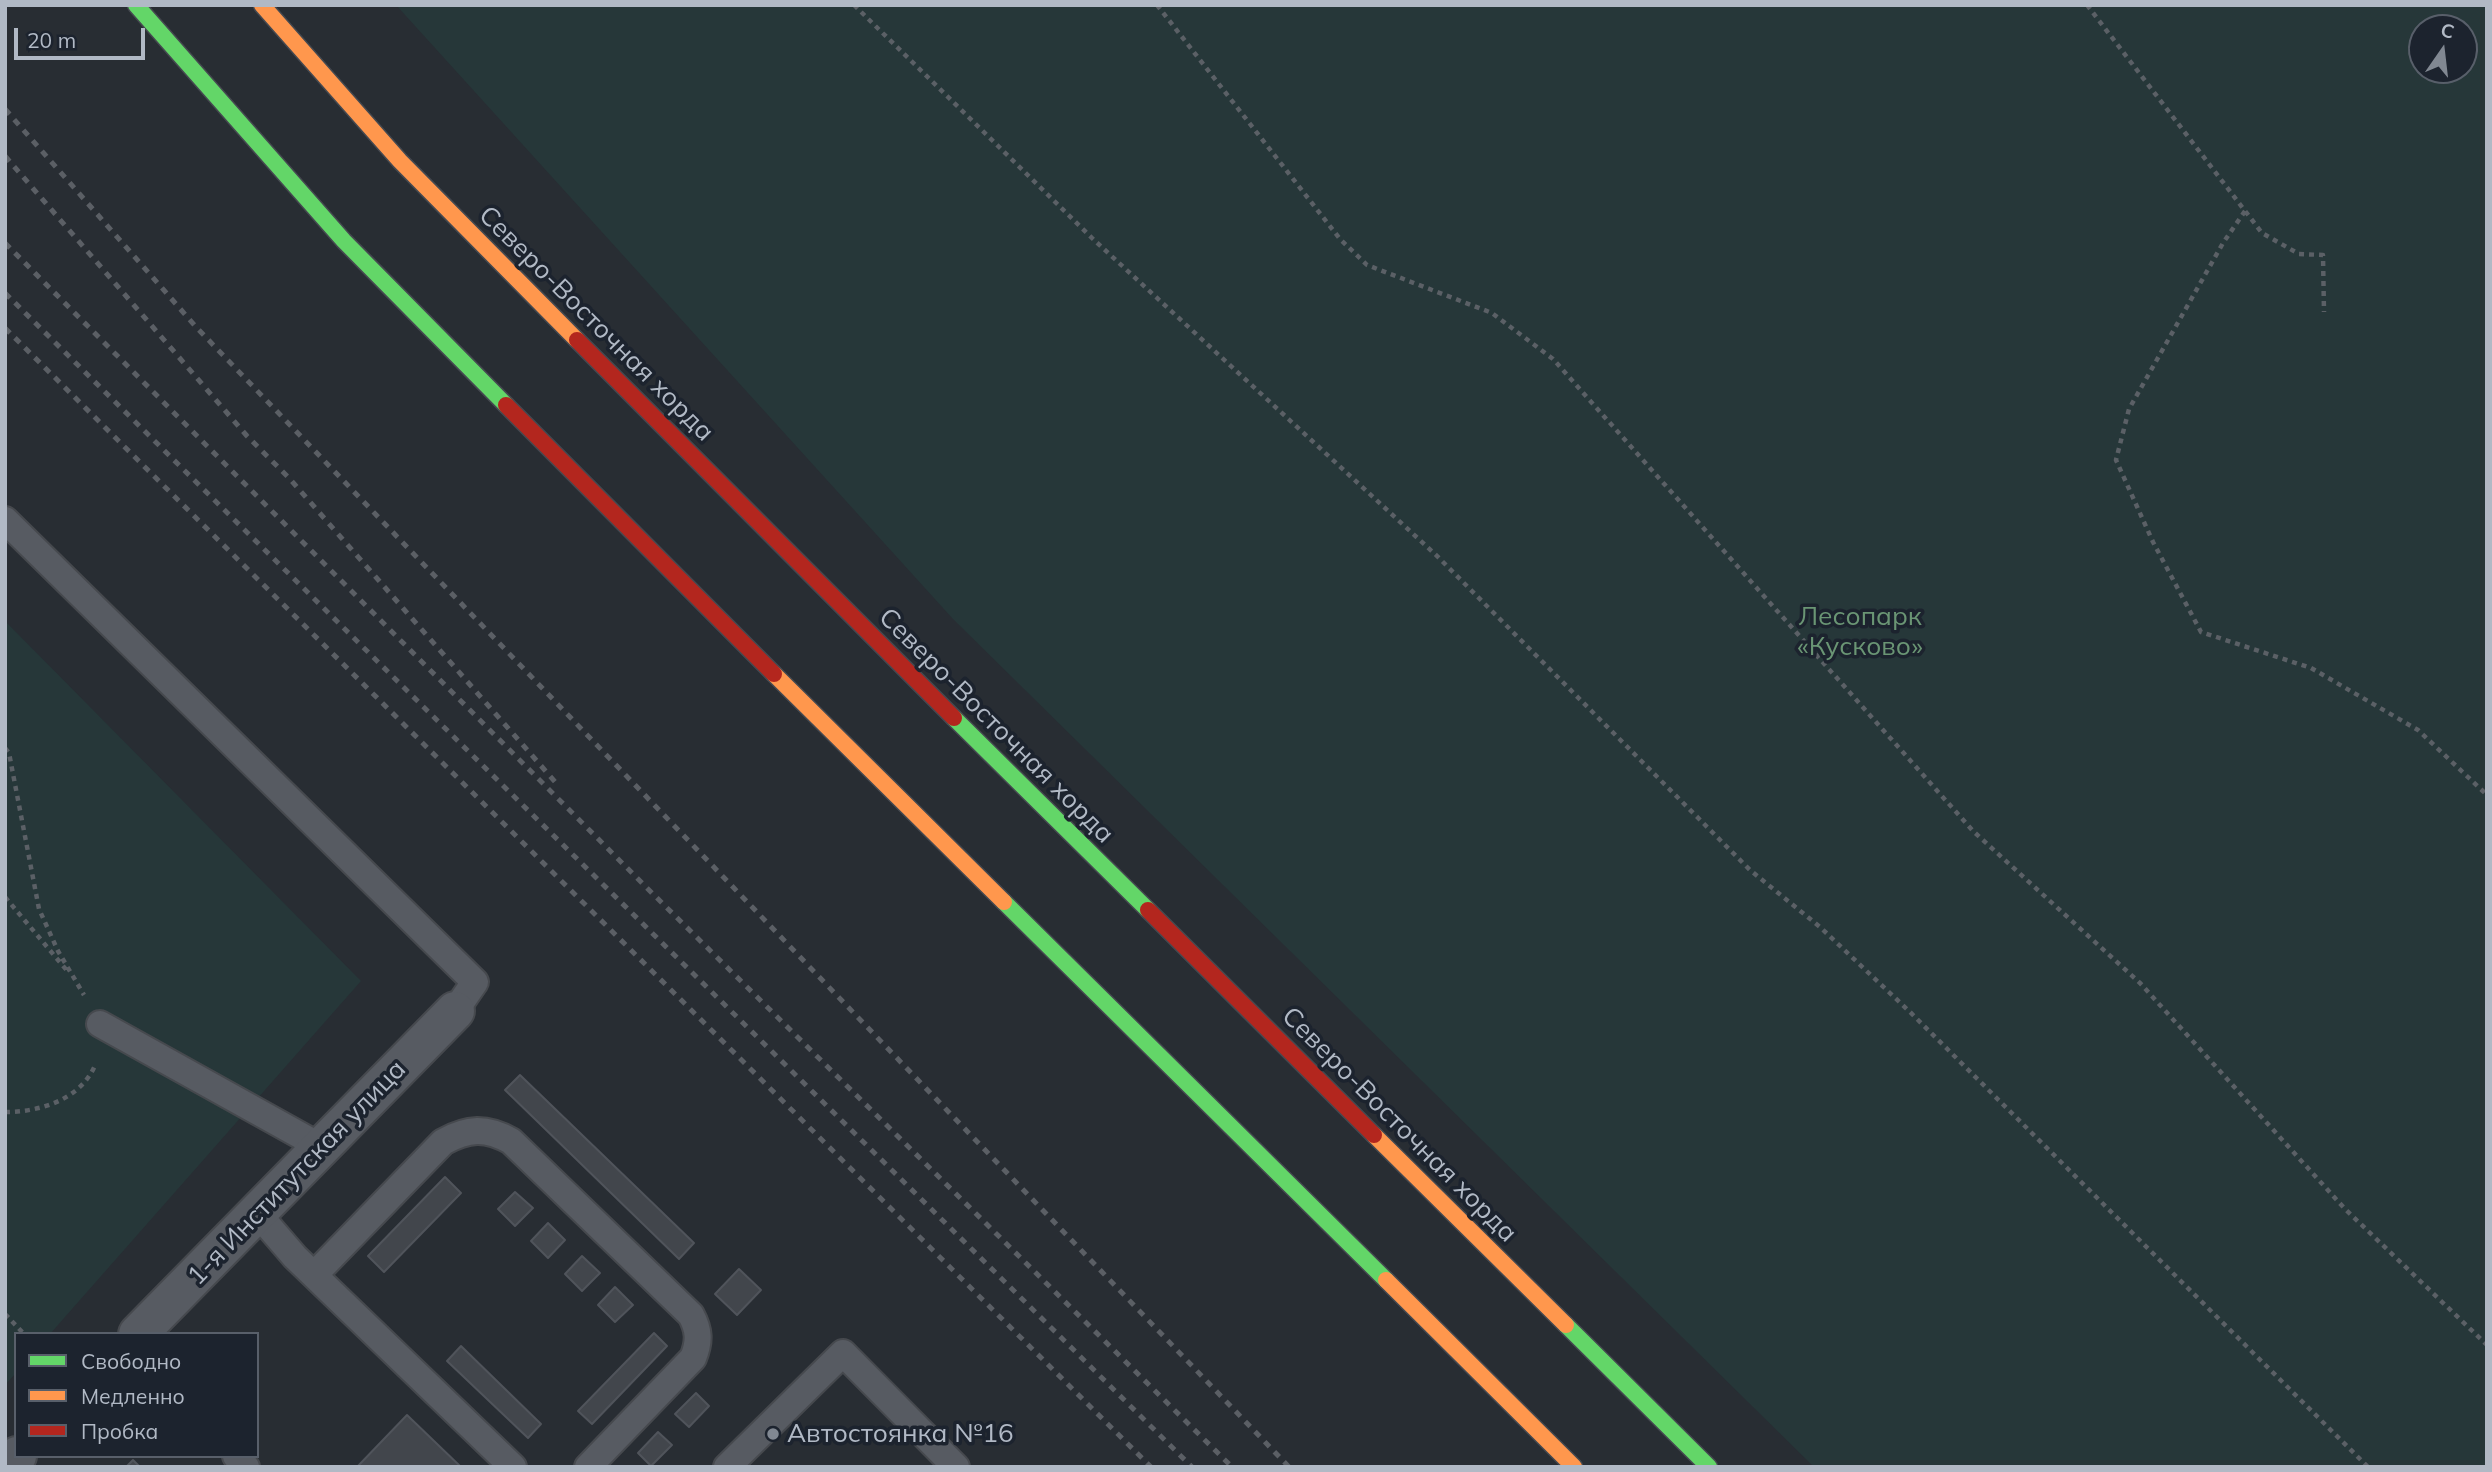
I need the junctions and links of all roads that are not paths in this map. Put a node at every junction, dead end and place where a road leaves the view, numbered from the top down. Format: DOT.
graph roads {
  1 [pos="136,5"];
  2 [pos="262,5"];
  3 [pos="5,520"];
  4 [pos="455,1011"];
  5 [pos="100,1024"];
  6 [pos="323,1148"];
  7 [pos="258,1214"];
  8 [pos="314,1275"];
  9 [pos="140,1332"];
  10 [pos="513,1467"];
  11 [pos="588,1467"];
  12 [pos="727,1467"];
  13 [pos="956,1467"];
  14 [pos="1574,1467"];
  15 [pos="1709,1467"];
  1 -- 14 [label="main road"];
  2 -- 15 [label="main road, Северо-Восточная хорда"];
  3 -- 4 [label="lane"];
  4 -- 6 [label="street, 1-я Институтская улица"];
  5 -- 6 [label="lane"];
  6 -- 7 [label="street, 1-я Институтская улица"];
  7 -- 8 [label="lane"];
  7 -- 9 [label="street, 1-я Институтская улица"];
  8 -- 10 [label="lane"];
  8 -- 11 [label="lane"];
  12 -- 13 [label="lane"];
}
